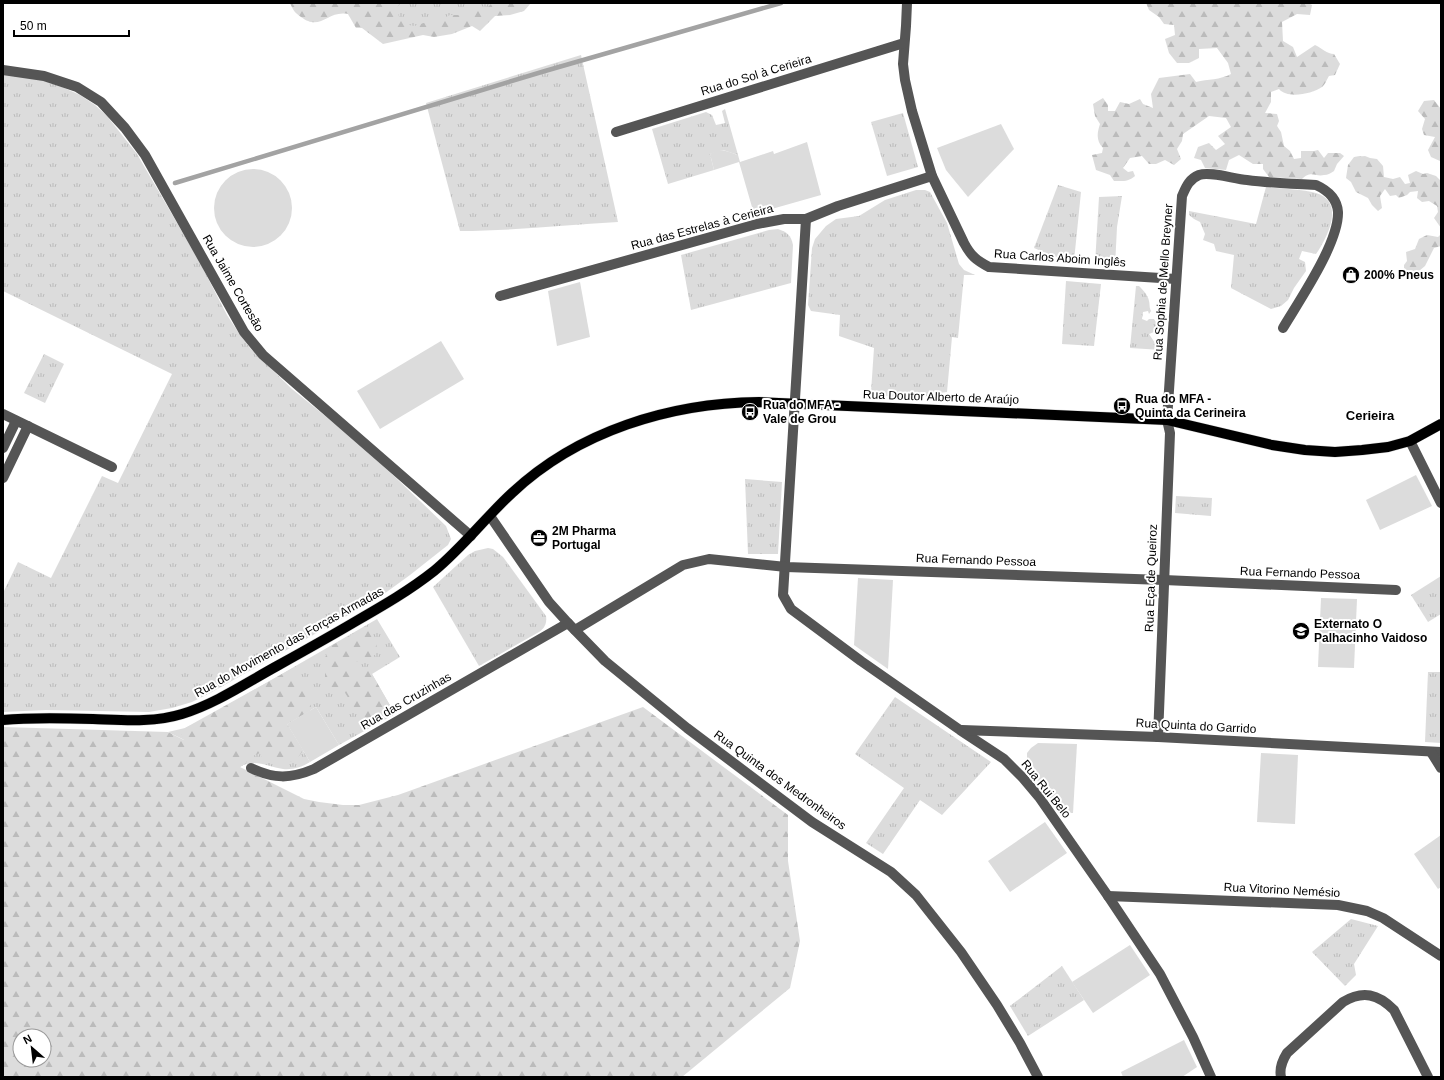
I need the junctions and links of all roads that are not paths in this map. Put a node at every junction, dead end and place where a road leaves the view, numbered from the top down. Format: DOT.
graph roads {
  1 [pos="907,3"];
  2 [pos="904,43"];
  3 [pos="3,70"];
  4 [pos="616,132"];
  5 [pos="932,176"];
  6 [pos="806,219"];
  7 [pos="1176,279"];
  8 [pos="500,296"];
  9 [pos="1283,328"];
  10 [pos="796,404"];
  11 [pos="3,414"];
  12 [pos="1168,420"];
  13 [pos="16,421"];
  14 [pos="1441,424"];
  15 [pos="28,426"];
  16 [pos="1410,441"];
  17 [pos="3,448"];
  18 [pos="112,467"];
  19 [pos="3,478"];
  20 [pos="1441,503"];
  21 [pos="490,516"];
  22 [pos="471,536"];
  23 [pos="786,566"];
  24 [pos="1164,580"];
  25 [pos="1396,590"];
  26 [pos="571,627"];
  27 [pos="3,720"];
  28 [pos="960,730"];
  29 [pos="1158,737"];
  30 [pos="1436,752"];
  31 [pos="251,768"];
  32 [pos="1441,768"];
  33 [pos="1108,896"];
  34 [pos="1441,956"];
  35 [pos="1038,1077"];
  36 [pos="1210,1077"];
  37 [pos="1281,1077"];
  38 [pos="1428,1077"];
  1 -- 2 [label="street, Rua Carlos Aboim Inglês"];
  2 -- 4 [label="street, Rua do Sol à Cerieira"];
  2 -- 5 [label="street, Rua Carlos Aboim Inglês"];
  3 -- 22 [label="street, Rua Jaime Cortesão"];
  5 -- 6 [label="street, Rua das Estrelas à Cerieira"];
  5 -- 7 [label="street, Rua Carlos Aboim Inglês"];
  6 -- 8 [label="street, Rua das Estrelas à Cerieira"];
  6 -- 10 [label="street, Rua Rui Belo"];
  7 -- 9 [label="street, Rua Sophia de Mello Breyner"];
  7 -- 12 [label="street, Rua Sophia de Mello Breyner"];
  10 -- 12 [label="main road, Rua Doutor Alberto de Araújo"];
  10 -- 21 [label="main road, Rua Doutor Alberto de Araújo"];
  10 -- 23 [label="street, Rua Rui Belo"];
  11 -- 13 [label="street"];
  12 -- 16 [label="main road, Rua Doutor Alberto de Araújo"];
  12 -- 24 [label="street, Rua Eça de Queiroz"];
  13 -- 15 [label="street"];
  13 -- 17 [label="street"];
  14 -- 16 [label="main road, Rua Doutor Alberto de Araújo"];
  15 -- 18 [label="street"];
  15 -- 19 [label="street"];
  16 -- 20 [label="street"];
  21 -- 22 [label="main road, Rua Doutor Alberto de Araújo"];
  21 -- 26 [label="street, Rua Quinta dos Medronheiros"];
  22 -- 27 [label="main road, Rua do Movimento das Forças Armadas"];
  23 -- 24 [label="street, Rua Fernando Pessoa"];
  23 -- 26 [label="street, Rua Fernando Pessoa"];
  23 -- 28 [label="street, Rua Rui Belo"];
  24 -- 25 [label="street, Rua Fernando Pessoa"];
  24 -- 29 [label="street, Rua Eça de Queiroz"];
  26 -- 31 [label="street, Rua das Cruzinhas"];
  26 -- 35 [label="street, Rua Quinta dos Medronheiros"];
  28 -- 29 [label="street, Rua Quinta do Garrido"];
  28 -- 33 [label="street, Rua Rui Belo"];
  29 -- 30 [label="street, Rua Quinta do Garrido"];
  30 -- 32 [label="street, Rua Quinta do Garrido"];
  33 -- 34 [label="street, Rua Vitorino Nemésio"];
  33 -- 36 [label="street, Rua Rui Belo"];
  37 -- 38 [label="street"];
}
